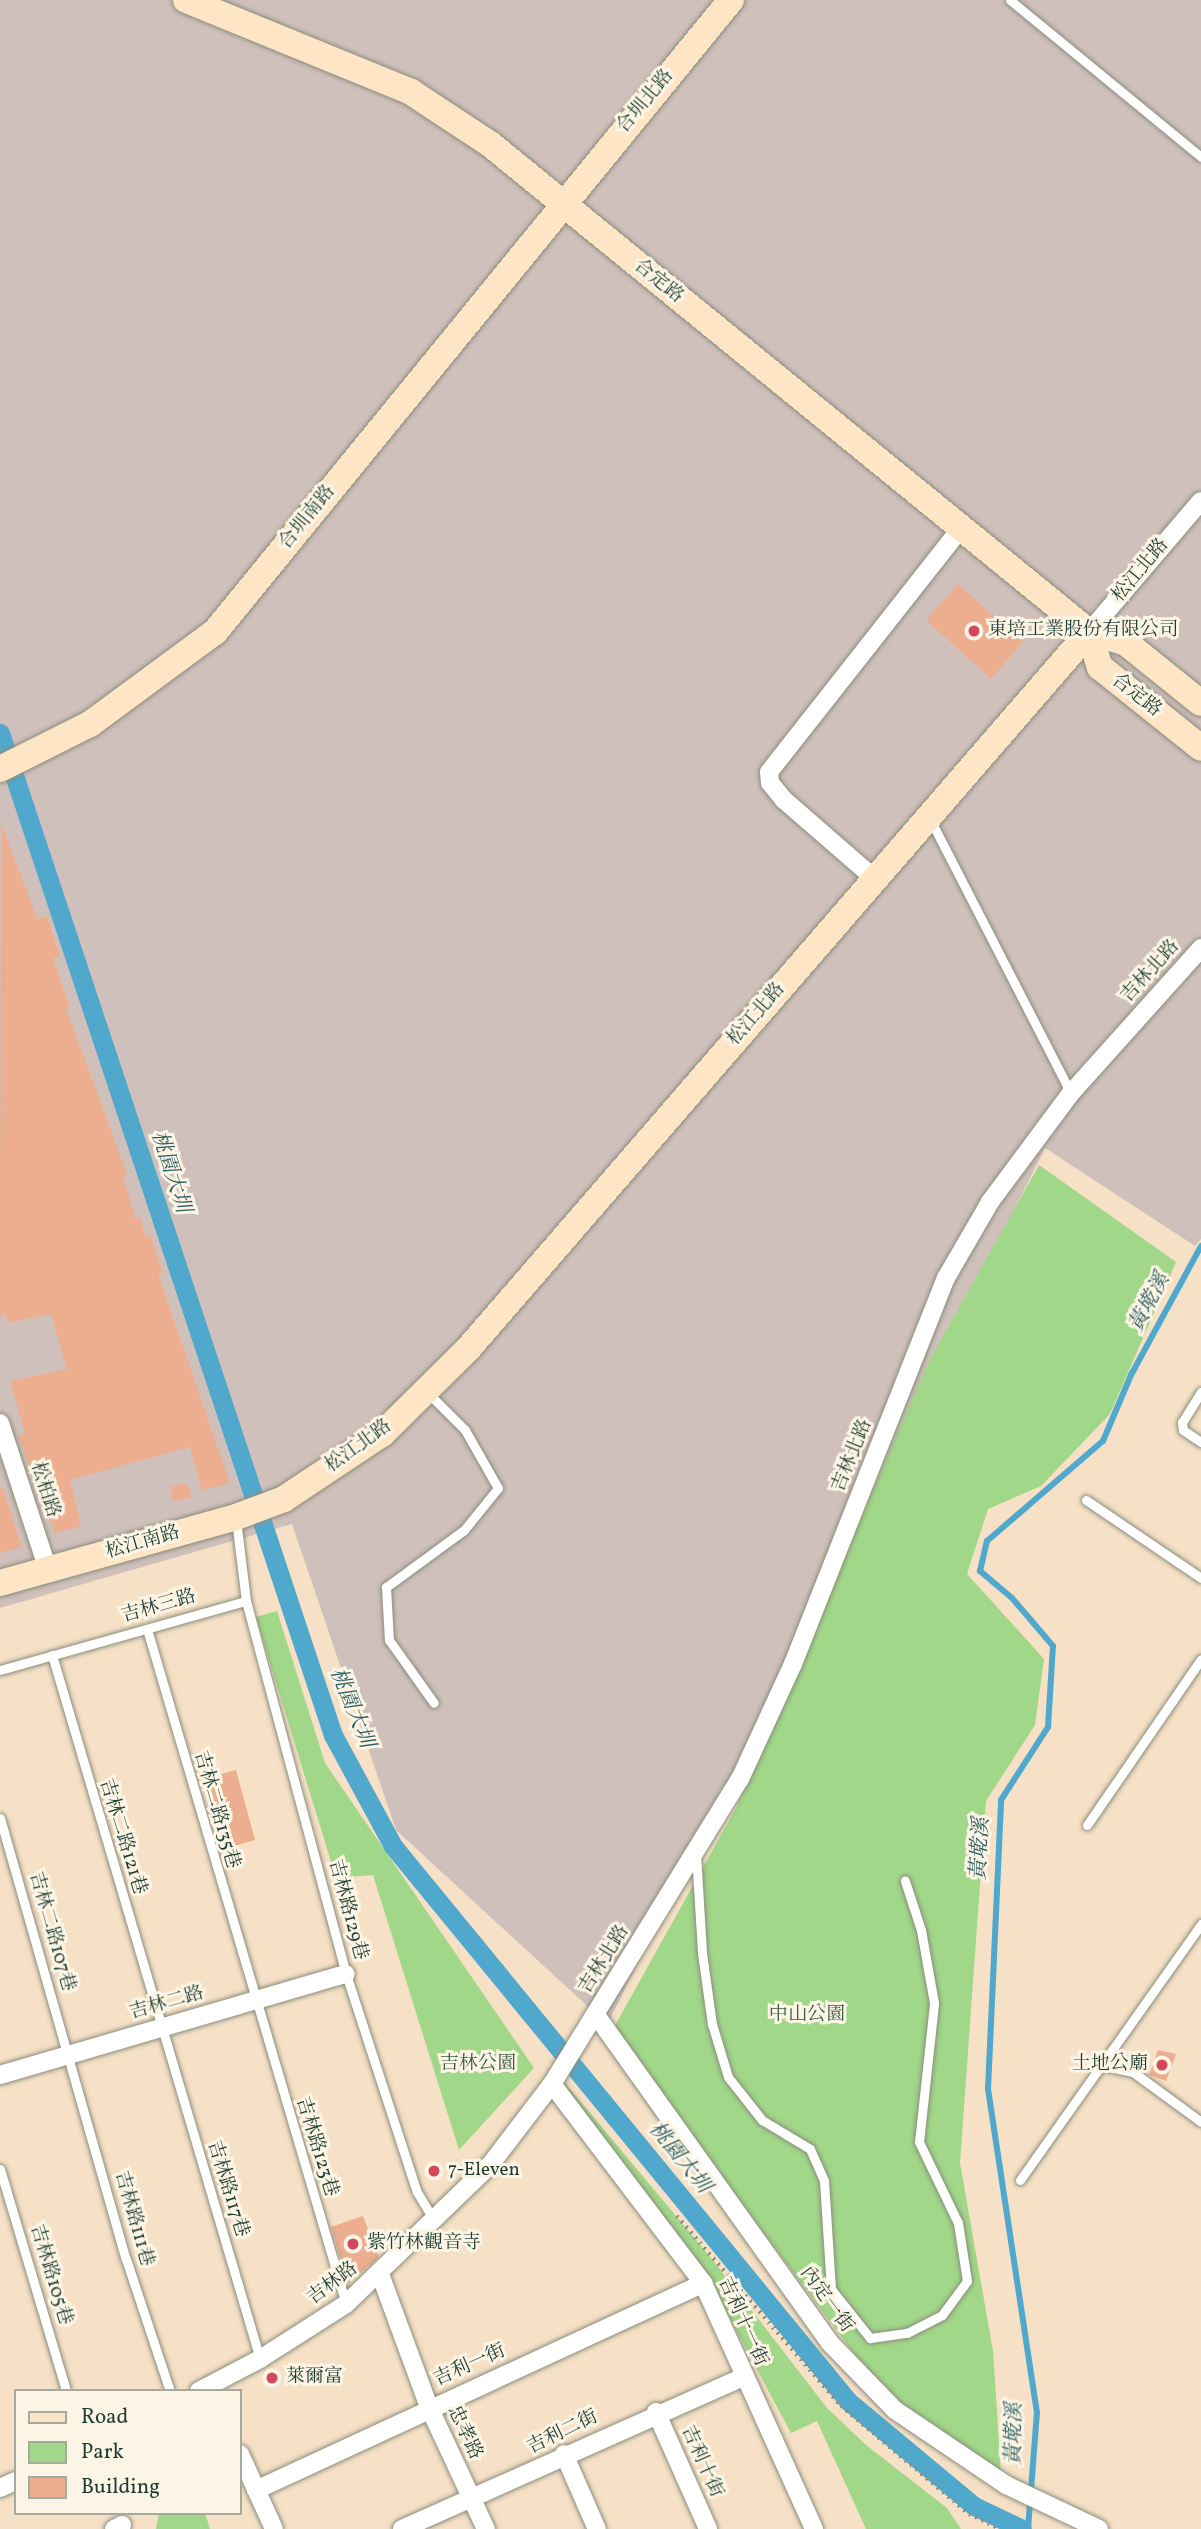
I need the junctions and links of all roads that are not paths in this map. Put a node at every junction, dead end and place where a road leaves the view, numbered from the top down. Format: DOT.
graph roads {
  1 [pos="186,0"];
  2 [pos="731,0"];
  3 [pos="1010,0"];
  4 [pos="1201,157"];
  5 [pos="561,204"];
  6 [pos="1201,501"];
  7 [pos="961,528"];
  8 [pos="1089,632"];
  9 [pos="1201,703"];
  10 [pos="1201,748"];
  11 [pos="0,769"];
  12 [pos="928,815"];
  13 [pos="876,878"];
  14 [pos="1201,948"];
  15 [pos="1071,1093"];
  16 [pos="425,1391"];
  17 [pos="1201,1392"];
  18 [pos="0,1423"];
  19 [pos="1201,1442"];
  20 [pos="284,1499"];
  21 [pos="1086,1500"];
  22 [pos="241,1515"];
  23 [pos="48,1570"];
  24 [pos="1201,1578"];
  25 [pos="0,1583"];
  26 [pos="246,1601"];
  27 [pos="147,1629"];
  28 [pos="51,1655"];
  29 [pos="1201,1659"];
  30 [pos="0,1670"];
  31 [pos="434,1703"];
  32 [pos="0,1818"];
  33 [pos="1087,1825"];
  34 [pos="696,1852"];
  35 [pos="905,1881"];
  36 [pos="1201,1924"];
  37 [pos="346,1974"];
  38 [pos="253,2001"];
  39 [pos="596,2015"];
  40 [pos="160,2028"];
  41 [pos="69,2055"];
  42 [pos="1100,2065"];
  43 [pos="0,2075"];
  44 [pos="557,2076"];
  45 [pos="1201,2122"];
  46 [pos="0,2169"];
  47 [pos="1020,2180"];
  48 [pos="435,2222"];
  49 [pos="380,2274"];
  50 [pos="703,2283"];
  51 [pos="346,2304"];
  52 [pos="260,2359"];
  53 [pos="744,2377"];
  54 [pos="65,2389"];
  55 [pos="169,2389"];
  56 [pos="206,2389"];
  57 [pos="429,2407"];
  58 [pos="656,2412"];
  59 [pos="564,2454"];
  60 [pos="242,2458"];
  61 [pos="256,2490"];
  62 [pos="472,2502"];
  63 [pos="274,2529"];
  64 [pos="402,2529"];
  65 [pos="486,2529"];
  66 [pos="597,2529"];
  67 [pos="708,2529"];
  68 [pos="814,2529"];
  69 [pos="1099,2529"];
  1 -- 5 [label="street, 合定路"];
  2 -- 5 [label="street, 合圳北路"];
  3 -- 4 [label="lane"];
  5 -- 7 [label="street, 合定路"];
  5 -- 11 [label="street, 合圳南路"];
  6 -- 8 [label="street, 松江北路"];
  7 -- 8 [label="street, 合定路"];
  7 -- 13 [label="street"];
  8 -- 9 [label="street, 合定路"];
  8 -- 10 [label="street, 合定路"];
  8 -- 12 [label="street, 松江北路"];
  12 -- 13 [label="street, 松江北路"];
  12 -- 15 [label="lane"];
  13 -- 16 [label="street, 松江北路"];
  14 -- 15 [label="street, 吉林北路"];
  15 -- 34 [label="street, 吉林北路"];
  16 -- 20 [label="street, 松江北路"];
  16 -- 31 [label="lane"];
  17 -- 19 [label="lane"];
  18 -- 23 [label="street, 松柏路"];
  20 -- 22 [label="street, 松江南路"];
  21 -- 24 [label="lane"];
  22 -- 23 [label="street, 松江南路"];
  22 -- 26 [label="lane"];
  23 -- 25 [label="street, 松江南路"];
  26 -- 27 [label="lane, 吉林三路"];
  26 -- 37 [label="lane, 吉林路129巷"];
  27 -- 28 [label="lane, 吉林三路"];
  27 -- 38 [label="lane, 吉林二路135巷"];
  28 -- 30 [label="lane, 吉林三路"];
  28 -- 40 [label="lane, 吉林二路121巷"];
  29 -- 33 [label="lane"];
  32 -- 41 [label="lane, 吉林二路107巷"];
  34 -- 35 [label="lane"];
  34 -- 39 [label="street, 吉林北路"];
  36 -- 42 [label="lane"];
  37 -- 38 [label="street, 吉林二路"];
  37 -- 48 [label="lane, 吉林路129巷"];
  38 -- 40 [label="street, 吉林二路"];
  38 -- 51 [label="lane, 吉林路123巷"];
  39 -- 44 [label="street, 吉林路"];
  39 -- 69 [label="street, 內定一街"];
  40 -- 41 [label="street, 吉林二路"];
  40 -- 52 [label="lane, 吉林路117巷"];
  41 -- 43 [label="street, 吉林二路"];
  41 -- 55 [label="lane, 吉林路111巷"];
  42 -- 45 [label="lane"];
  42 -- 47 [label="lane"];
  44 -- 48 [label="street, 吉林路"];
  44 -- 50 [label="street, 吉利十一街"];
  46 -- 54 [label="lane, 吉林路105巷"];
  48 -- 49 [label="street, 吉林路"];
  49 -- 51 [label="street, 吉林路"];
  49 -- 57 [label="street, 忠孝路"];
  50 -- 53 [label="street, 吉利十一街"];
  50 -- 57 [label="street, 吉利一街"];
  51 -- 52 [label="street, 吉林路"];
  52 -- 56 [label="street, 吉林路"];
  53 -- 58 [label="street, 吉利二街"];
  53 -- 68 [label="street, 吉利十一街"];
  57 -- 61 [label="street, 吉利一街"];
  57 -- 62 [label="street, 忠孝路"];
  58 -- 59 [label="street, 吉利二街"];
  58 -- 67 [label="street, 吉利十街"];
  59 -- 62 [label="street, 吉利二街"];
  59 -- 66 [label="street"];
  60 -- 61 [label="street"];
  61 -- 63 [label="street"];
  62 -- 64 [label="street, 吉利二街"];
  62 -- 65 [label="street, 忠孝路"];
}
